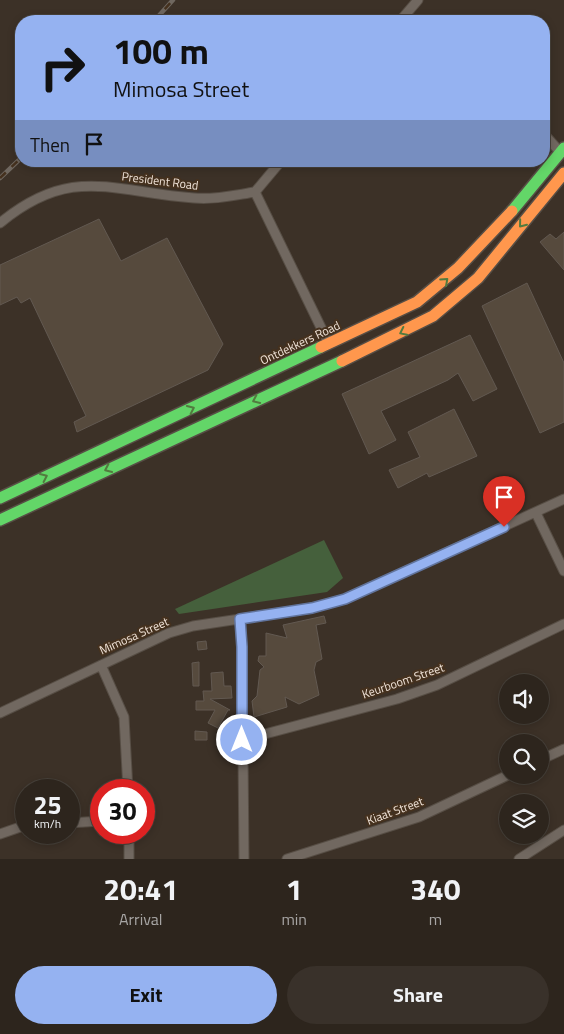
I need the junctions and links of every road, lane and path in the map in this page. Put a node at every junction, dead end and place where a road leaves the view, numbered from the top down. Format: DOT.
graph roads {
  1 [pos="418,0"];
  2 [pos="405,15"];
  3 [pos="550,138"];
  4 [pos="563,148"];
  5 [pos="550,164"];
  6 [pos="276,167"];
  7 [pos="547,167"];
  8 [pos="564,173"];
  9 [pos="564,188"];
  10 [pos="255,192"];
  11 [pos="536,206"];
  12 [pos="0,223"];
  13 [pos="329,344"];
  14 [pos="0,498"];
  15 [pos="564,499"];
  16 [pos="536,513"];
  17 [pos="0,520"];
  18 [pos="564,571"];
  19 [pos="240,619"];
  20 [pos="564,624"];
  21 [pos="102,665"];
  22 [pos="0,713"];
  23 [pos="242,740"];
  24 [pos="564,749"];
  25 [pos="549,756"];
  26 [pos="127,779"];
  27 [pos="499,779"];
  28 [pos="15,829"];
  29 [pos="564,830"];
  30 [pos="0,834"];
  31 [pos="129,844"];
  32 [pos="129,859"];
  33 [pos="244,859"];
  34 [pos="286,859"];
  35 [pos="519,859"];
  1 -- 2 [label="street"];
  3 -- 4 [label="street"];
  5 -- 4 [label="main road, Ontdekkers Road, one-way"];
  6 -- 10 [label="street"];
  13 -- 7 [label="main road, Ontdekkers Road, one-way"];
  8 -- 11 [label="main road"];
  9 -- 11 [label="main road"];
  10 -- 12 [label="street, President Road"];
  10 -- 13 [label="street"];
  11 -- 17 [label="main road, one-way"];
  14 -- 13 [label="main road, Ontdekkers Road, one-way"];
  15 -- 16 [label="street, Mimosa Street"];
  16 -- 18 [label="street"];
  16 -- 19 [label="street, Mimosa Street"];
  19 -- 21 [label="street, Mimosa Street"];
  19 -- 23 [label="street"];
  20 -- 23 [label="street, Keurboom Street"];
  21 -- 22 [label="street, Mimosa Street"];
  21 -- 26 [label="street"];
  23 -- 33 [label="street"];
  24 -- 25 [label="street"];
  27 -- 34 [label="street, Kiaat Street"];
  28 -- 30 [label="street"];
  29 -- 35 [label="street"];
  31 -- 32 [label="street"];
}
